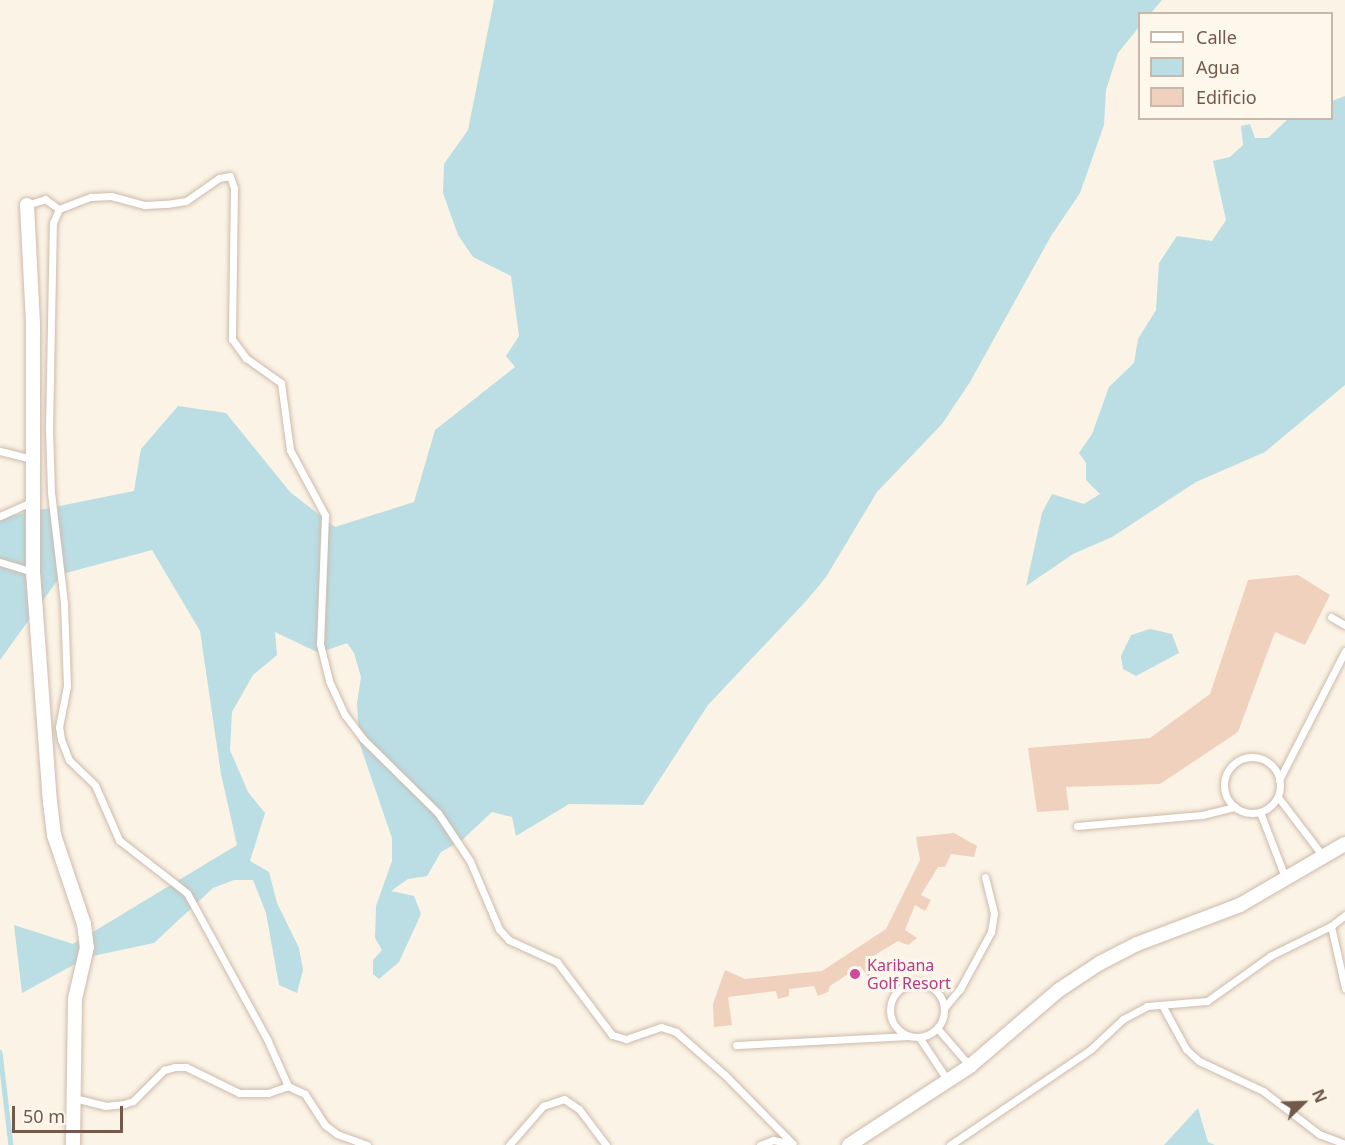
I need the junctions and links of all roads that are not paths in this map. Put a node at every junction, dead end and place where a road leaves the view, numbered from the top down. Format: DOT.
graph roads {
  1 [pos="27,205"];
  2 [pos="59,209"];
  3 [pos="0,451"];
  4 [pos="31,459"];
  5 [pos="31,502"];
  6 [pos="0,516"];
  7 [pos="0,562"];
  8 [pos="33,572"];
  9 [pos="1331,617"];
  10 [pos="1345,625"];
  11 [pos="1345,651"];
  12 [pos="1279,780"];
  13 [pos="1278,797"];
  14 [pos="1235,807"];
  15 [pos="1260,812"];
  16 [pos="1077,826"];
  17 [pos="1345,844"];
  18 [pos="1322,855"];
  19 [pos="985,877"];
  20 [pos="1285,878"];
  21 [pos="1345,915"];
  22 [pos="1331,926"];
  23 [pos="1345,988"];
  24 [pos="1162,1005"];
  25 [pos="944,1008"];
  26 [pos="938,1028"];
  27 [pos="909,1036"];
  28 [pos="919,1037"];
  29 [pos="736,1045"];
  30 [pos="970,1066"];
  31 [pos="948,1081"];
  32 [pos="288,1086"];
  33 [pos="71,1098"];
  34 [pos="793,1144"];
  35 [pos="1345,1144"];
  36 [pos="73,1145"];
  37 [pos="367,1145"];
  38 [pos="509,1145"];
  39 [pos="606,1145"];
  40 [pos="760,1145"];
  41 [pos="849,1145"];
  42 [pos="950,1145"];
  1 -- 2 [label="lane"];
  1 -- 4 [label="street"];
  2 -- 32 [label="lane"];
  2 -- 34 [label="lane"];
  3 -- 4 [label="lane"];
  4 -- 5 [label="street"];
  5 -- 6 [label="lane"];
  5 -- 8 [label="street"];
  7 -- 8 [label="lane"];
  8 -- 33 [label="street"];
  9 -- 10 [label="lane"];
  11 -- 12 [label="lane"];
  12 -- 13 [label="lane"];
  12 -- 14 [label="lane"];
  13 -- 15 [label="lane"];
  13 -- 18 [label="lane"];
  14 -- 15 [label="lane"];
  14 -- 16 [label="lane"];
  15 -- 20 [label="lane"];
  17 -- 18 [label="street"];
  18 -- 20 [label="street"];
  19 -- 25 [label="lane"];
  20 -- 30 [label="street"];
  21 -- 22 [label="lane"];
  22 -- 23 [label="lane"];
  22 -- 24 [label="lane"];
  24 -- 35 [label="lane"];
  24 -- 42 [label="lane"];
  25 -- 26 [label="lane"];
  25 -- 27 [label="lane"];
  26 -- 28 [label="lane"];
  26 -- 30 [label="lane"];
  27 -- 28 [label="lane"];
  27 -- 29 [label="lane"];
  28 -- 31 [label="lane"];
  30 -- 31 [label="street"];
  31 -- 41 [label="street"];
  32 -- 33 [label="lane"];
  32 -- 37 [label="lane"];
  33 -- 36 [label="street"];
  34 -- 40 [label="lane"];
  38 -- 39 [label="lane"];
}
